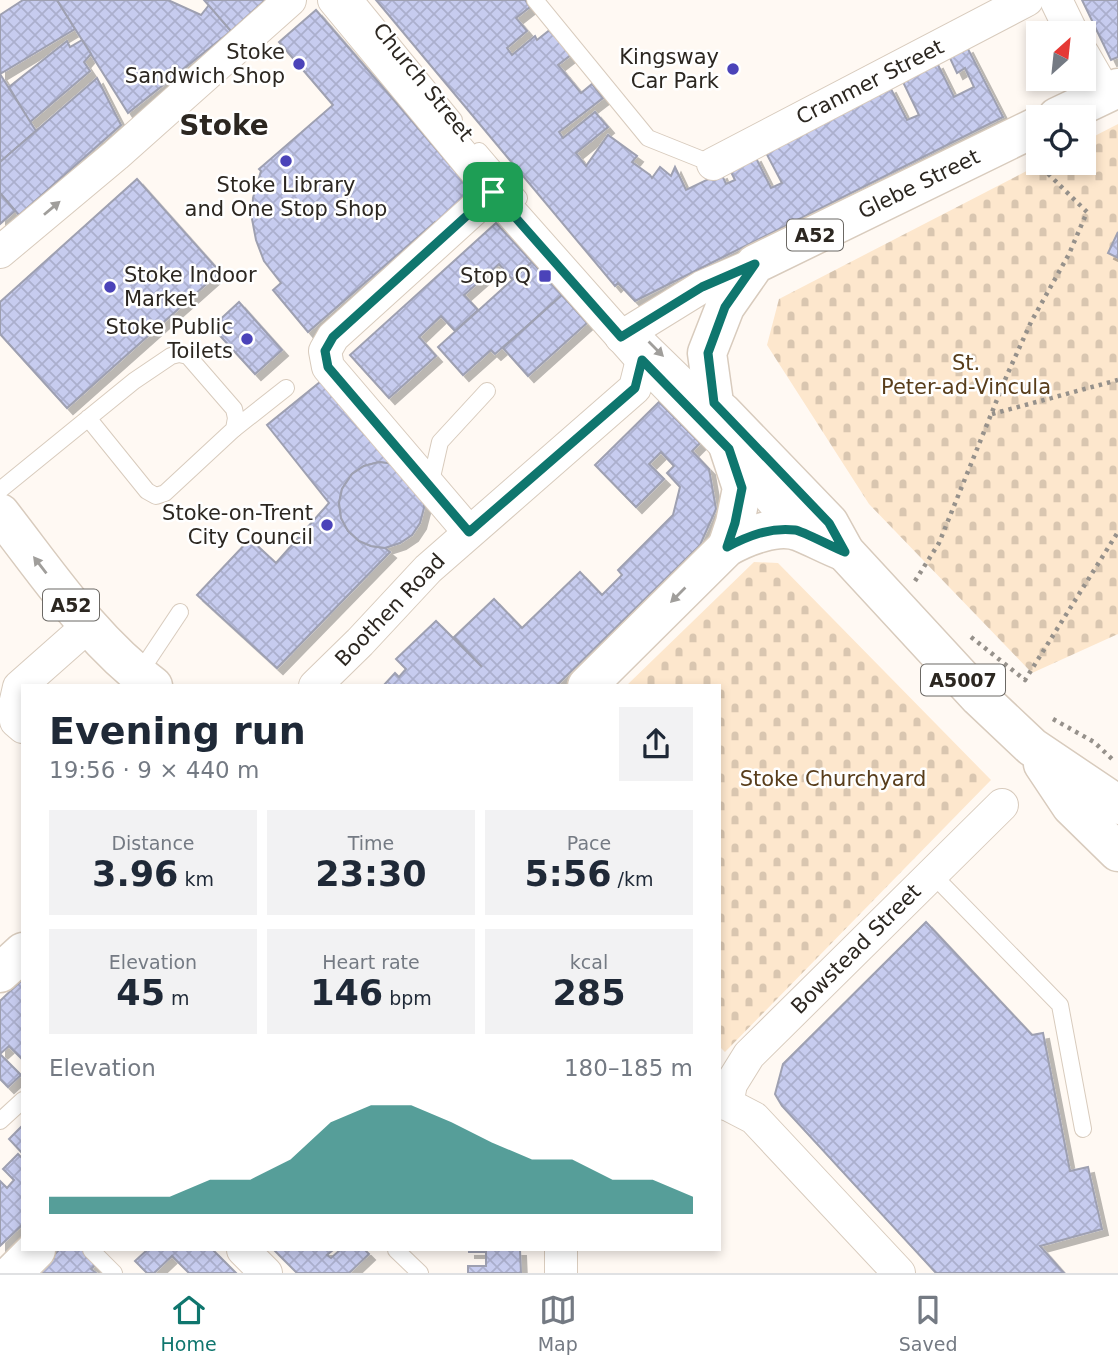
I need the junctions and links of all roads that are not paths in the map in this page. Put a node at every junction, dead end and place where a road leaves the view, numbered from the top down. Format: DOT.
graph roads {
  1 [pos="290,0"];
  2 [pos="334,0"];
  3 [pos="356,0"];
  4 [pos="535,0"];
  5 [pos="1027,0"];
  6 [pos="1056,0"];
  7 [pos="1066,21"];
  8 [pos="1096,71"];
  9 [pos="1112,91"];
  10 [pos="1082,105"];
  11 [pos="1025,132"];
  12 [pos="713,164"];
  13 [pos="493,192"];
  14 [pos="0,252"];
  15 [pos="755,264"];
  16 [pos="627,332"];
  17 [pos="642,360"];
  18 [pos="286,388"];
  19 [pos="486,391"];
  20 [pos="714,403"];
  21 [pos="88,418"];
  22 [pos="234,429"];
  23 [pos="729,449"];
  24 [pos="430,486"];
  25 [pos="0,490"];
  26 [pos="0,513"];
  27 [pos="797,530"];
  28 [pos="469,532"];
  29 [pos="727,547"];
  30 [pos="845,552"];
  31 [pos="180,612"];
  32 [pos="88,626"];
  33 [pos="146,680"];
  34 [pos="22,684"];
  35 [pos="317,684"];
  36 [pos="589,684"];
  37 [pos="21,685"];
  38 [pos="21,725"];
  39 [pos="1032,747"];
  40 [pos="1118,804"];
  41 [pos="1002,805"];
  42 [pos="1118,852"];
  43 [pos="932,874"];
  44 [pos="21,954"];
  45 [pos="0,973"];
  46 [pos="21,1102"];
  47 [pos="723,1103"];
  48 [pos="0,1121"];
  49 [pos="1083,1129"];
  50 [pos="35,1251"];
  51 [pos="92,1251"];
  52 [pos="244,1251"];
  53 [pos="397,1251"];
  54 [pos="561,1251"];
  55 [pos="413,1262"];
  56 [pos="13,1273"];
  57 [pos="114,1273"];
  58 [pos="266,1273"];
  59 [pos="561,1273"];
  60 [pos="899,1273"];
  14 -- 1 [label="street, one-way"];
  2 -- 13 [label="street, Church Street"];
  3 -- 16 [label="lane, Church Street"];
  4 -- 12 [label="lane"];
  5 -- 12 [label="street, Cranmer Street"];
  6 -- 7 [label="street"];
  8 -- 9 [label="street"];
  9 -- 10 [label="main road"];
  11 -- 15 [label="main road, Glebe Street / A52"];
  13 -- 16 [label="street, Church Street"];
  13 -- 24 [label="street"];
  15 -- 16 [label="street"];
  15 -- 20 [label="main road, Glebe Street / A52"];
  16 -- 17 [label="street, Church Street"];
  16 -- 20 [label="lane, Church Street, one-way"];
  17 -- 23 [label="street, Church Street"];
  17 -- 28 [label="street, Boothen Road"];
  18 -- 22 [label="lane"];
  19 -- 24 [label="lane"];
  20 -- 23 [label="main road, Glebe Street / A52"];
  20 -- 30 [label="main road, Church Street / A5007"];
  21 -- 22 [label="lane"];
  21 -- 22 [label="lane"];
  21 -- 25 [label="lane"];
  23 -- 27 [label="street, Church Street"];
  23 -- 29 [label="main road, A52"];
  24 -- 28 [label="street"];
  32 -- 26 [label="main road, A52, one-way"];
  27 -- 29 [label="main road, A52"];
  27 -- 30 [label="main road"];
  28 -- 35 [label="street, Boothen Road"];
  29 -- 36 [label="main road, A52, one-way"];
  30 -- 39 [label="main road, Church Street / A5007"];
  31 -- 33 [label="lane"];
  32 -- 33 [label="main road, A52"];
  32 -- 34 [label="street"];
  37 -- 38 [label="street"];
  39 -- 40 [label="main road, A5007"];
  39 -- 42 [label="main road, A5007"];
  41 -- 43 [label="street, Bowstead Street"];
  43 -- 47 [label="street, Bowstead Street"];
  43 -- 49 [label="lane"];
  44 -- 45 [label="main road"];
  46 -- 48 [label="lane"];
  47 -- 60 [label="street"];
  50 -- 56 [label="main road"];
  51 -- 57 [label="lane"];
  52 -- 58 [label="street"];
  53 -- 55 [label="lane"];
  54 -- 59 [label="street"];
}
